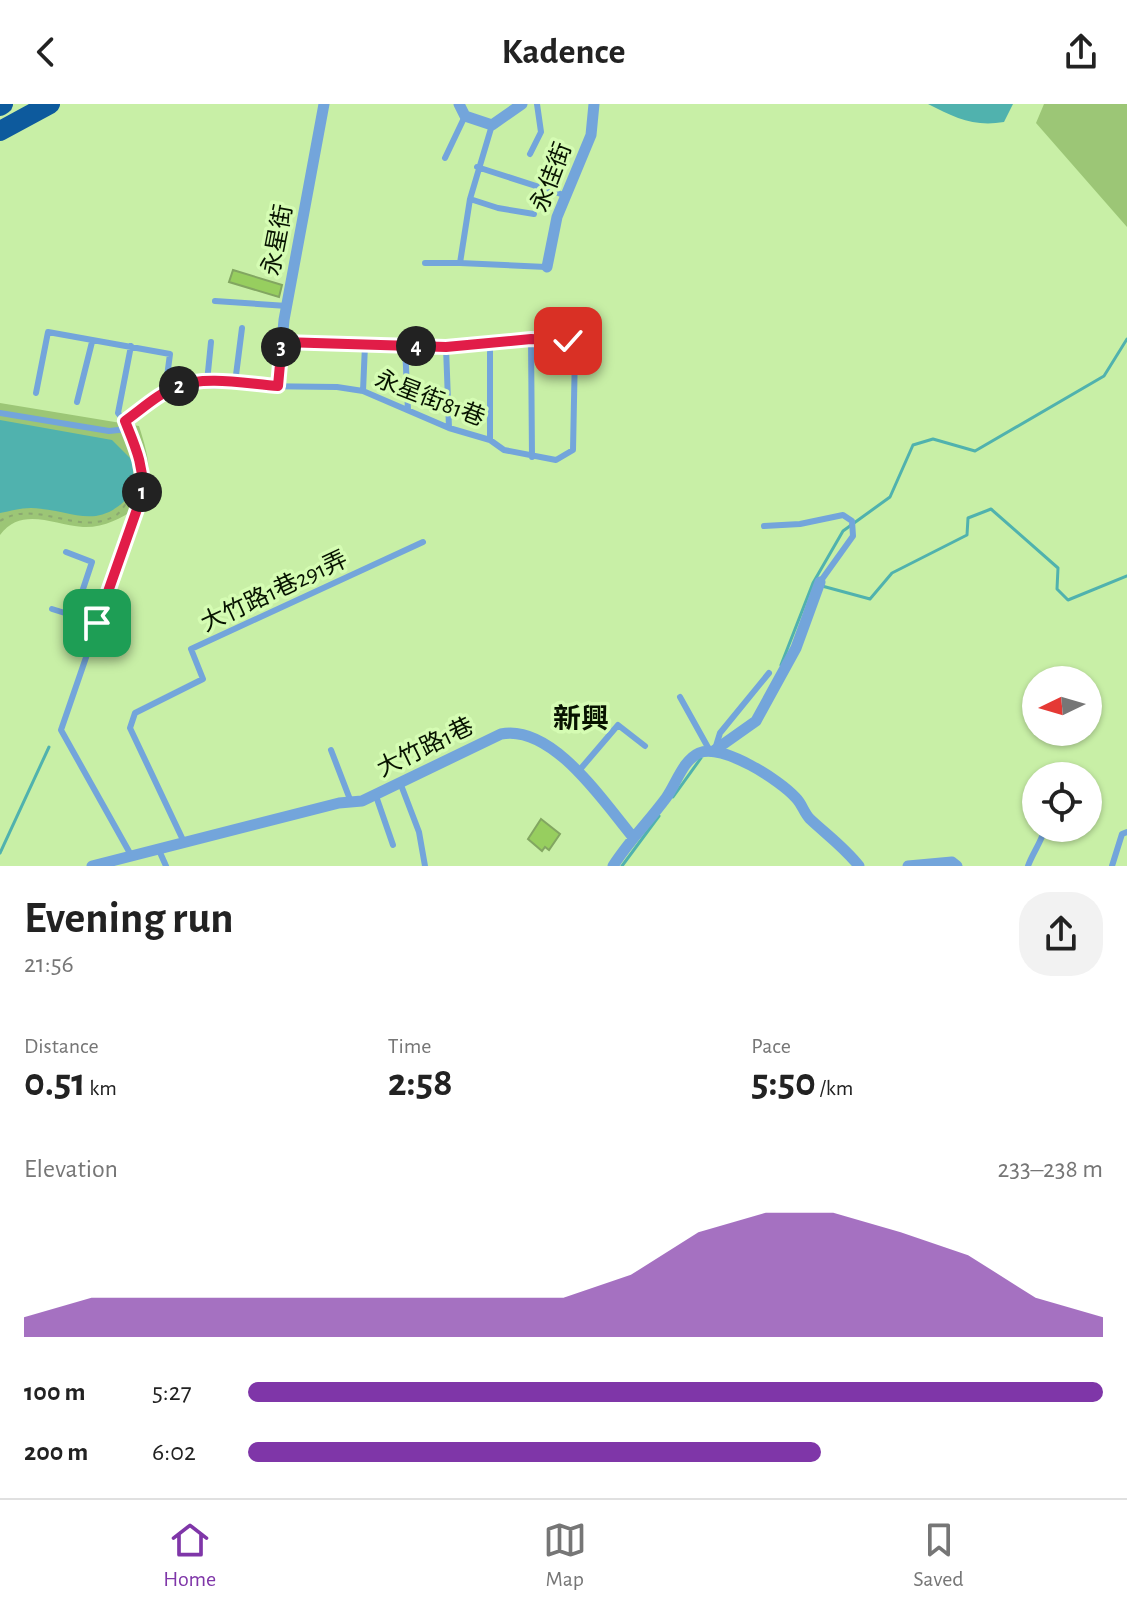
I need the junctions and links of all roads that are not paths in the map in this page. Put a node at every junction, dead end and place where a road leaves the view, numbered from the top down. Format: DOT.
graph roads {
  1 [pos="50,104"];
  2 [pos="324,104"];
  3 [pos="459,104"];
  4 [pos="522,104"];
  5 [pos="537,104"];
  6 [pos="594,104"];
  7 [pos="465,116"];
  8 [pos="492,125"];
  9 [pos="0,131"];
  10 [pos="530,154"];
  11 [pos="445,158"];
  12 [pos="477,167"];
  13 [pos="564,195"];
  14 [pos="470,199"];
  15 [pos="534,214"];
  16 [pos="425,263"];
  17 [pos="460,263"];
  18 [pos="547,267"];
  19 [pos="215,301"];
  20 [pos="287,306"];
  21 [pos="242,328"];
  22 [pos="531,339"];
  23 [pos="92,342"];
  24 [pos="211,342"];
  25 [pos="282,342"];
  26 [pos="490,343"];
  27 [pos="365,345"];
  28 [pos="131,346"];
  29 [pos="405,346"];
  30 [pos="446,347"];
  31 [pos="207,382"];
  32 [pos="235,383"];
  33 [pos="278,386"];
  34 [pos="363,391"];
  35 [pos="165,392"];
  36 [pos="36,393"];
  37 [pos="77,402"];
  38 [pos="408,410"];
  39 [pos="0,413"];
  40 [pos="125,421"];
  41 [pos="449,428"];
  42 [pos="128,429"];
  43 [pos="490,440"];
  44 [pos="532,457"];
  45 [pos="764,526"];
  46 [pos="423,542"];
  47 [pos="66,552"];
  48 [pos="817,585"];
  49 [pos="52,609"];
  50 [pos="74,616"];
  51 [pos="97,623"];
  52 [pos="769,673"];
  53 [pos="680,697"];
  54 [pos="645,746"];
  55 [pos="711,748"];
  56 [pos="331,750"];
  57 [pos="577,773"];
  58 [pos="401,785"];
  59 [pos="376,796"];
  60 [pos="351,802"];
  61 [pos="1127,832"];
  62 [pos="632,836"];
  63 [pos="183,840"];
  64 [pos="1042,842"];
  65 [pos="393,845"];
  66 [pos="158,848"];
  67 [pos="131,856"];
  68 [pos="92,866"];
  69 [pos="166,866"];
  70 [pos="425,866"];
  71 [pos="613,866"];
  72 [pos="859,866"];
  73 [pos="908,866"];
  74 [pos="957,866"];
  75 [pos="1028,866"];
  76 [pos="1112,866"];
  1 -- 9 [label="highway"];
  2 -- 20 [label="street, 永星街"];
  3 -- 7 [label="street"];
  4 -- 8 [label="street"];
  5 -- 10 [label="lane"];
  6 -- 13 [label="street, 永佳街"];
  7 -- 8 [label="street"];
  7 -- 11 [label="lane"];
  8 -- 12 [label="lane"];
  12 -- 13 [label="lane"];
  12 -- 14 [label="lane"];
  13 -- 18 [label="street, 永佳街"];
  14 -- 15 [label="lane"];
  14 -- 17 [label="lane"];
  16 -- 17 [label="lane"];
  17 -- 18 [label="lane"];
  19 -- 20 [label="lane"];
  20 -- 25 [label="street, 永星街"];
  21 -- 32 [label="lane"];
  22 -- 26 [label="lane"];
  22 -- 44 [label="lane"];
  22 -- 44 [label="lane, 永星街81巷"];
  23 -- 28 [label="lane"];
  23 -- 36 [label="lane"];
  23 -- 37 [label="lane"];
  24 -- 31 [label="lane"];
  25 -- 27 [label="lane"];
  25 -- 33 [label="street, 永星街"];
  26 -- 30 [label="lane"];
  26 -- 43 [label="lane"];
  27 -- 29 [label="lane"];
  27 -- 34 [label="lane"];
  28 -- 35 [label="lane"];
  28 -- 40 [label="lane"];
  29 -- 30 [label="lane"];
  29 -- 38 [label="lane"];
  30 -- 41 [label="lane"];
  31 -- 32 [label="lane, 永星街81巷"];
  31 -- 35 [label="lane, 永星街81巷"];
  32 -- 33 [label="lane, 永星街81巷"];
  33 -- 34 [label="lane, 永星街81巷"];
  34 -- 38 [label="lane, 永星街81巷"];
  35 -- 40 [label="lane"];
  38 -- 41 [label="lane, 永星街81巷"];
  39 -- 42 [label="lane"];
  40 -- 42 [label="lane"];
  41 -- 43 [label="lane, 永星街81巷"];
  42 -- 51 [label="lane"];
  43 -- 44 [label="lane, 永星街81巷"];
  45 -- 48 [label="lane"];
  46 -- 63 [label="lane, 大竹路1巷291弄"];
  47 -- 50 [label="lane"];
  48 -- 55 [label="street"];
  49 -- 50 [label="lane"];
  50 -- 51 [label="lane"];
  51 -- 67 [label="lane"];
  52 -- 55 [label="lane"];
  53 -- 55 [label="lane"];
  54 -- 57 [label="lane"];
  55 -- 62 [label="street"];
  55 -- 72 [label="street"];
  56 -- 60 [label="lane"];
  57 -- 58 [label="street, 大竹路1巷"];
  57 -- 62 [label="street, 大竹路1巷"];
  58 -- 59 [label="street, 大竹路1巷"];
  58 -- 70 [label="lane"];
  59 -- 60 [label="street, 大竹路1巷"];
  59 -- 65 [label="lane"];
  60 -- 63 [label="street, 大竹路1巷"];
  61 -- 76 [label="lane"];
  62 -- 71 [label="street"];
  63 -- 66 [label="street, 大竹路1巷"];
  64 -- 75 [label="lane"];
  66 -- 67 [label="street, 大竹路1巷"];
  66 -- 69 [label="lane"];
  67 -- 68 [label="street, 大竹路1巷"];
  73 -- 74 [label="street"];
}
